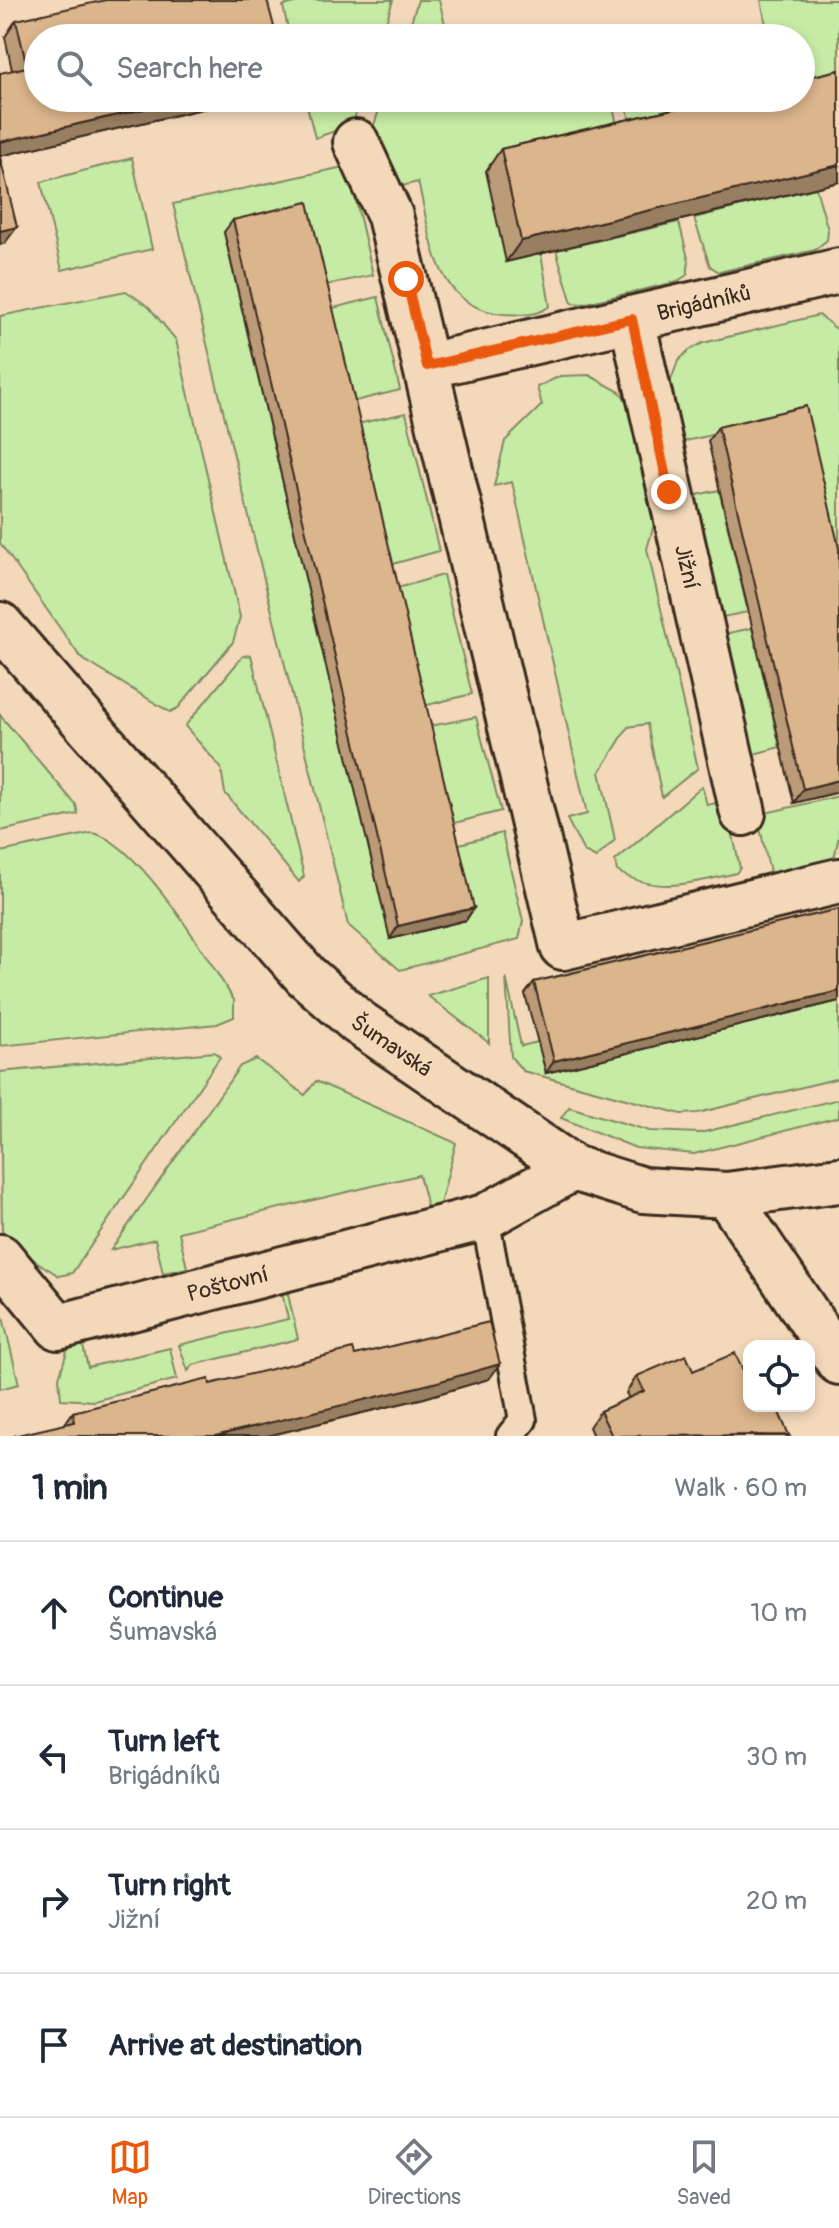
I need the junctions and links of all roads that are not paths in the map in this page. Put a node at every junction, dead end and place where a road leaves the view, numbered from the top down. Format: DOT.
graph roads {
  1 [pos="356,142"];
  2 [pos="839,271"];
  3 [pos="632,319"];
  4 [pos="427,366"];
  5 [pos="0,625"];
  6 [pos="743,813"];
  7 [pos="839,881"];
  8 [pos="573,1168"];
  9 [pos="839,1180"];
  10 [pos="727,1195"];
  11 [pos="485,1217"];
  12 [pos="0,1257"];
  13 [pos="839,1362"];
  14 [pos="520,1431"];
  1 -- 4 [label="street"];
  2 -- 3 [label="street, Brigádníků"];
  3 -- 4 [label="street, Brigádníků"];
  3 -- 6 [label="street, Jižní"];
  4 -- 7 [label="street"];
  5 -- 8 [label="street, Šumavská"];
  8 -- 10 [label="street, Šumavská"];
  8 -- 11 [label="street, Poštovní"];
  9 -- 10 [label="street, Šumavská"];
  10 -- 13 [label="street"];
  11 -- 12 [label="street, Poštovní"];
  11 -- 14 [label="lane"];
}
